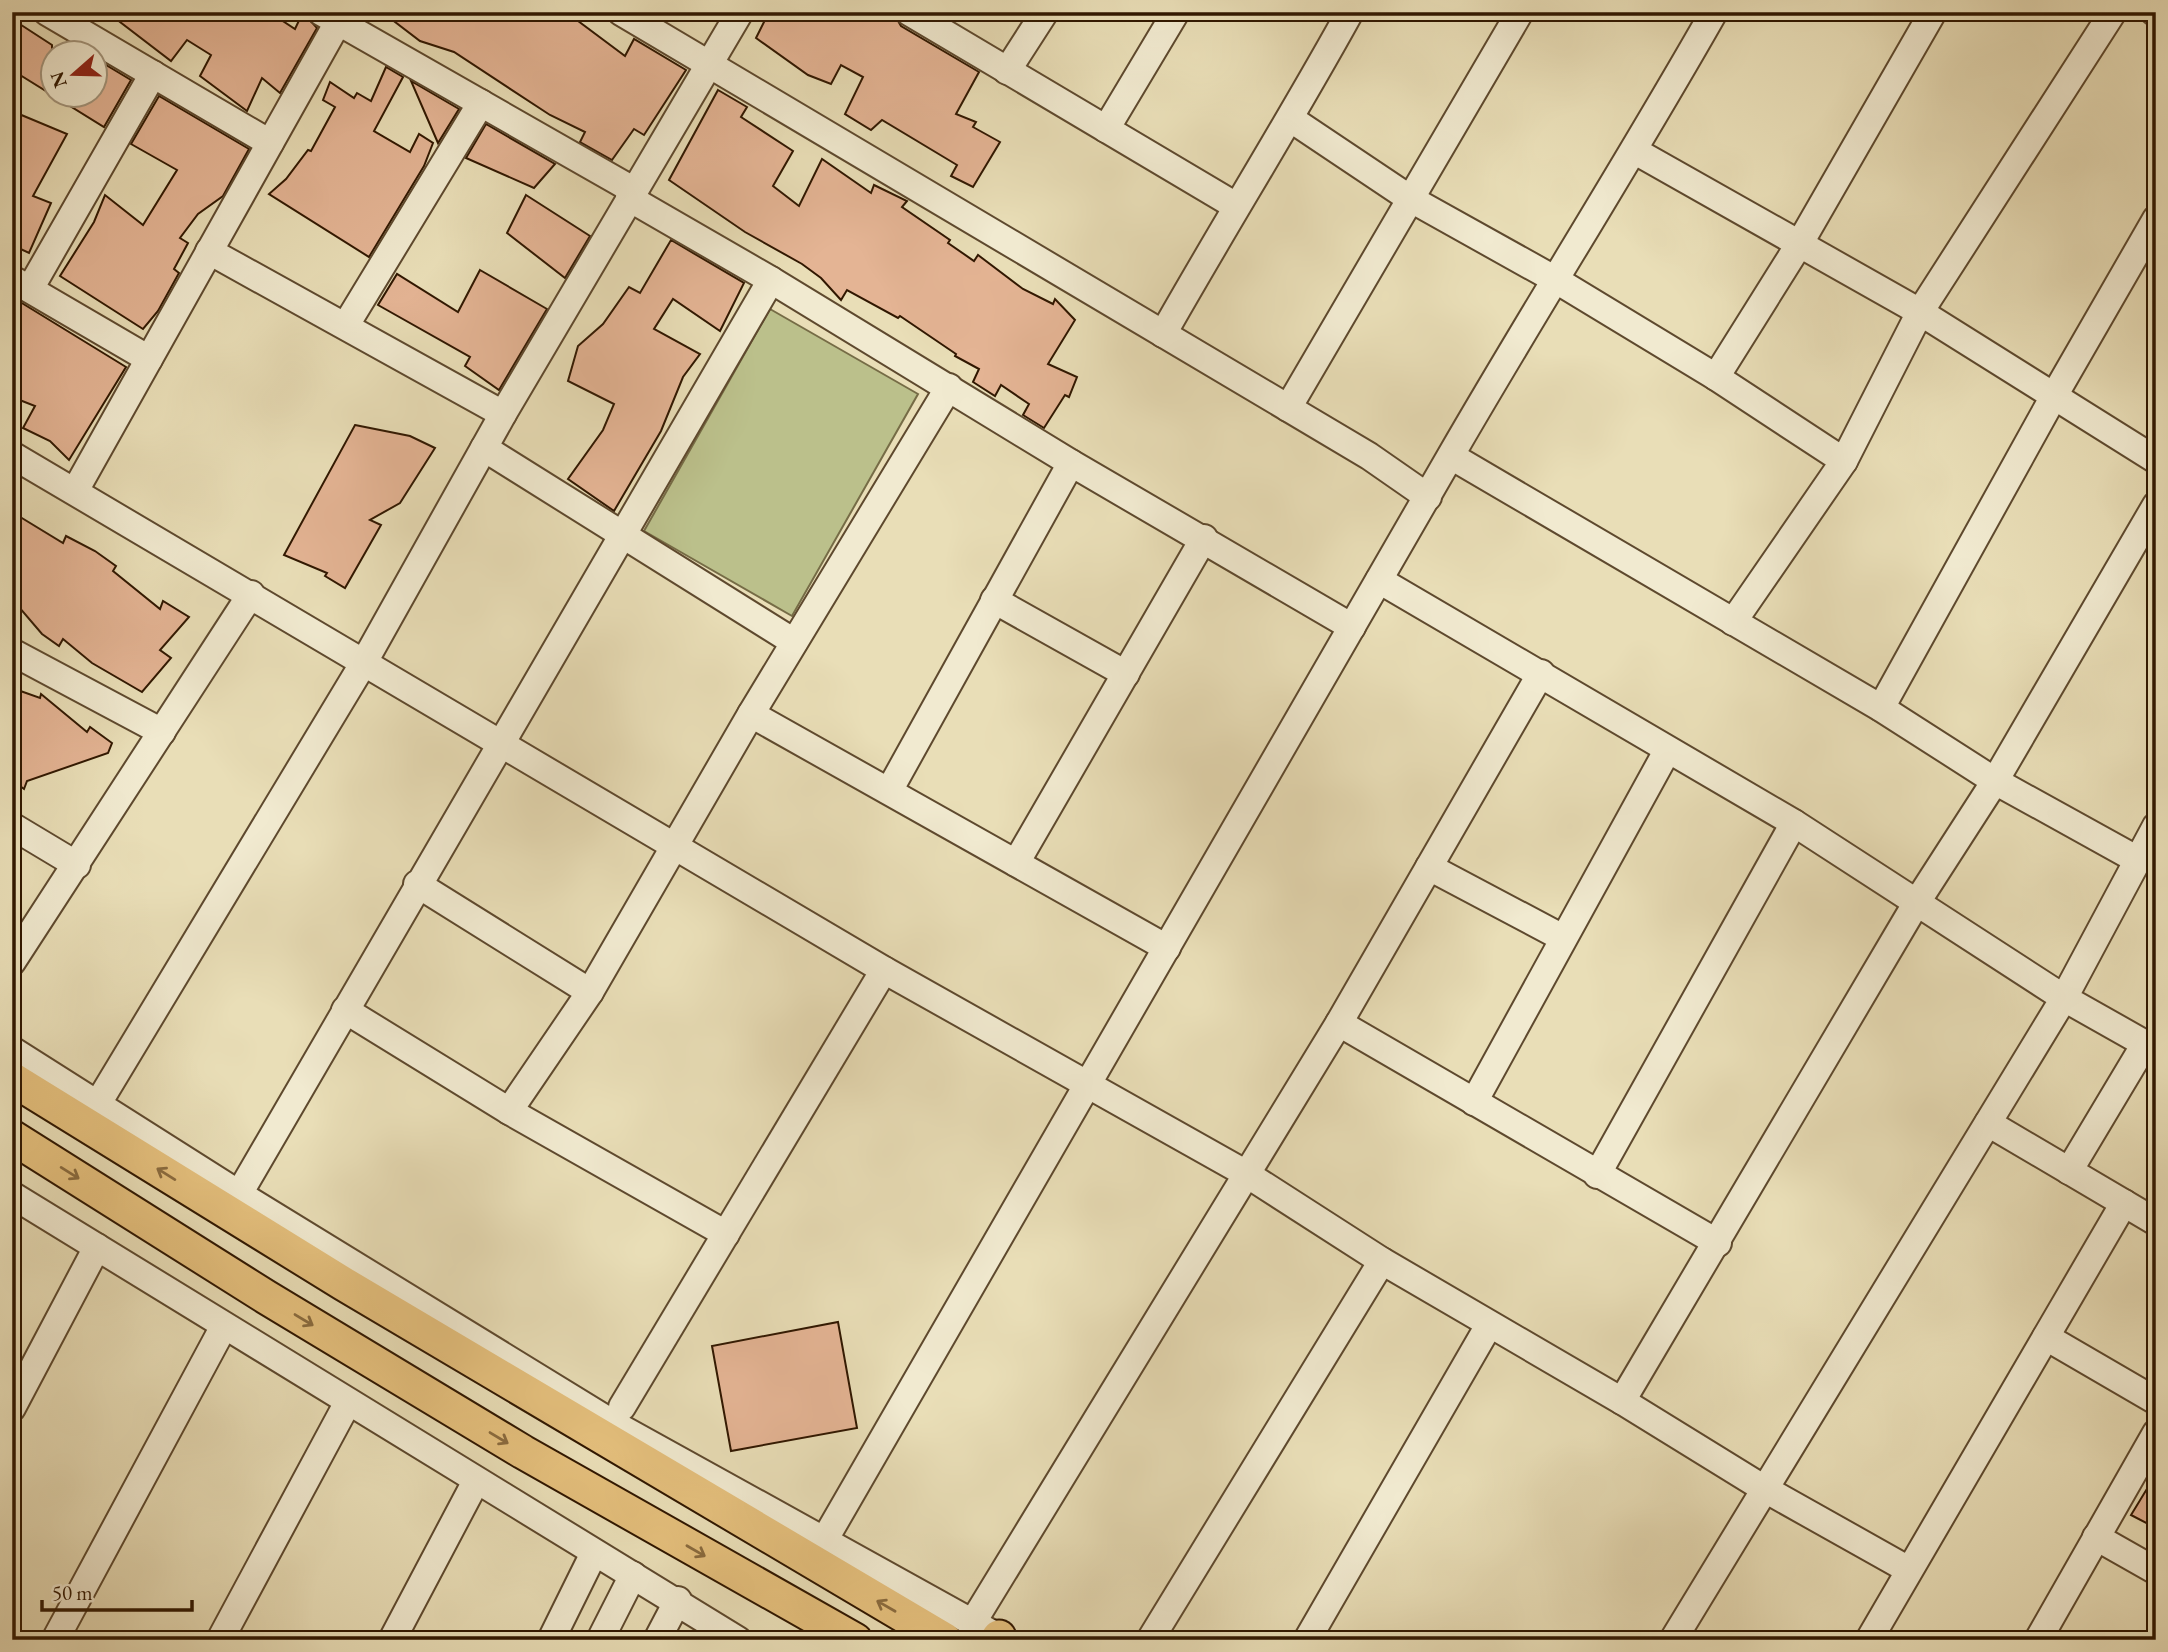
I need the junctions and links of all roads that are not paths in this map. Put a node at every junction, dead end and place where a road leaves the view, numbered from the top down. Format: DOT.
graph roads {
  1 [pos="47,12"];
  2 [pos="621,12"];
  3 [pos="740,12"];
  4 [pos="1045,12"];
  5 [pos="1176,12"];
  6 [pos="1350,12"];
  7 [pos="1520,12"];
  8 [pos="1714,12"];
  9 [pos="1933,12"];
  10 [pos="2113,12"];
  11 [pos="920,15"];
  12 [pos="330,17"];
  13 [pos="709,64"];
  14 [pos="1007,71"];
  15 [pos="153,74"];
  16 [pos="481,103"];
  17 [pos="1291,119"];
  18 [pos="1105,129"];
  19 [pos="270,143"];
  20 [pos="1635,151"];
  21 [pos="631,194"];
  22 [pos="1409,198"];
  23 [pos="1236,206"];
  24 [pos="2156,219"];
  25 [pos="1800,243"];
  26 [pos="209,251"];
  27 [pos="771,280"];
  28 [pos="1556,280"];
  29 [pos="21,284"];
  30 [pos="1920,312"];
  31 [pos="346,325"];
  32 [pos="1163,334"];
  33 [pos="149,359"];
  34 [pos="1716,377"];
  35 [pos="949,387"];
  36 [pos="2053,396"];
  37 [pos="1288,408"];
  38 [pos="503,414"];
  39 [pos="484,448"];
  40 [pos="12,454"];
  41 [pos="1451,456"];
  42 [pos="2156,460"];
  43 [pos="1844,461"];
  44 [pos="1071,463"];
  45 [pos="75,491"];
  46 [pos="1428,497"];
  47 [pos="2156,505"];
  48 [pos="623,534"];
  49 [pos="1204,538"];
  50 [pos="1379,580"];
  51 [pos="251,594"];
  52 [pos="994,600"];
  53 [pos="1733,622"];
  54 [pos="1352,627"];
  55 [pos="794,642"];
  56 [pos="12,652"];
  57 [pos="363,664"];
  58 [pos="1541,673"];
  59 [pos="1125,674"];
  60 [pos="1881,708"];
  61 [pos="751,714"];
  62 [pos="162,732"];
  63 [pos="501,744"];
  64 [pos="1667,751"];
  65 [pos="1995,781"];
  66 [pos="889,791"];
  67 [pos="1794,823"];
  68 [pos="12,826"];
  69 [pos="676,845"];
  70 [pos="2148,845"];
  71 [pos="1016,863"];
  72 [pos="77,865"];
  73 [pos="1429,867"];
  74 [pos="417,884"];
  75 [pos="1917,902"];
  76 [pos="1563,938"];
  77 [pos="1167,948"];
  78 [pos="12,962"];
  79 [pos="884,970"];
  80 [pos="590,992"];
  81 [pos="2064,999"];
  82 [pos="345,1010"];
  83 [pos="1339,1023"];
  84 [pos="2150,1047"];
  85 [pos="12,1050"];
  86 [pos="12,1079"];
  87 [pos="1090,1085"];
  88 [pos="1474,1102"];
  89 [pos="97,1105"];
  90 [pos="509,1111"];
  91 [pos="1988,1123"];
  92 [pos="12,1137"];
  93 [pos="2069,1171"];
  94 [pos="1245,1172"];
  95 [pos="1597,1175"];
  96 [pos="239,1194"];
  97 [pos="12,1195"];
  98 [pos="2124,1203"];
  99 [pos="2156,1222"];
  100 [pos="726,1234"];
  101 [pos="1718,1243"];
  102 [pos="97,1247"];
  103 [pos="291,1251"];
  104 [pos="1382,1261"];
  105 [pos="347,1273"];
  106 [pos="266,1297"];
  107 [pos="1489,1325"];
  108 [pos="224,1326"];
  109 [pos="2046,1337"];
  110 [pos="1622,1401"];
  111 [pos="2156,1401"];
  112 [pos="348,1402"];
  113 [pos="622,1406"];
  114 [pos="12,1408"];
  115 [pos="2156,1433"];
  116 [pos="476,1481"];
  117 [pos="1763,1488"];
  118 [pos="2096,1537"];
  119 [pos="825,1539"];
  120 [pos="594,1553"];
  121 [pos="1909,1570"];
  122 [pos="2156,1570"];
  123 [pos="634,1575"];
  124 [pos="678,1600"];
  125 [pos="983,1636"];
  126 [pos="55,1640"];
  127 [pos="219,1640"];
  128 [pos="392,1640"];
  129 [pos="551,1640"];
  130 [pos="600,1640"];
  131 [pos="657,1640"];
  132 [pos="738,1640"];
  133 [pos="855,1640"];
  134 [pos="1150,1640"];
  135 [pos="1307,1640"];
  136 [pos="1673,1640"];
  137 [pos="1869,1640"];
  138 [pos="2038,1640"];
  1 -- 15 [label="street"];
  2 -- 13 [label="street"];
  3 -- 13 [label="street"];
  4 -- 14 [label="street"];
  5 -- 18 [label="street"];
  6 -- 17 [label="street"];
  7 -- 22 [label="street"];
  8 -- 20 [label="street"];
  9 -- 25 [label="street"];
  10 -- 30 [label="street"];
  11 -- 14 [label="street"];
  12 -- 16 [label="street"];
  12 -- 19 [label="street"];
  13 -- 21 [label="street"];
  13 -- 32 [label="street"];
  14 -- 18 [label="street"];
  15 -- 19 [label="street"];
  15 -- 29 [label="street"];
  16 -- 21 [label="street"];
  16 -- 31 [label="street"];
  17 -- 22 [label="street"];
  17 -- 23 [label="street"];
  18 -- 23 [label="street"];
  19 -- 26 [label="street"];
  20 -- 25 [label="street"];
  20 -- 28 [label="street"];
  21 -- 27 [label="street"];
  21 -- 38 [label="street"];
  22 -- 28 [label="street"];
  22 -- 37 [label="street"];
  23 -- 32 [label="street"];
  24 -- 36 [label="street"];
  25 -- 30 [label="street"];
  25 -- 34 [label="street"];
  26 -- 31 [label="street"];
  26 -- 33 [label="street"];
  27 -- 35 [label="street"];
  27 -- 48 [label="street"];
  28 -- 34 [label="street"];
  28 -- 41 [label="street"];
  29 -- 33 [label="street"];
  30 -- 36 [label="street"];
  30 -- 43 [label="street"];
  31 -- 38 [label="street"];
  32 -- 37 [label="street"];
  33 -- 45 [label="street"];
  34 -- 43 [label="street"];
  35 -- 44 [label="street"];
  35 -- 55 [label="street"];
  36 -- 42 [label="street"];
  36 -- 60 [label="street"];
  37 -- 46 [label="street"];
  38 -- 39 [label="street"];
  39 -- 48 [label="street"];
  39 -- 57 [label="street"];
  40 -- 45 [label="street"];
  41 -- 46 [label="street"];
  41 -- 53 [label="street"];
  43 -- 53 [label="street"];
  44 -- 49 [label="street"];
  44 -- 52 [label="street"];
  45 -- 51 [label="street"];
  46 -- 50 [label="street"];
  47 -- 65 [label="street"];
  48 -- 55 [label="street"];
  48 -- 63 [label="street"];
  49 -- 54 [label="street"];
  49 -- 59 [label="street"];
  50 -- 54 [label="street"];
  50 -- 58 [label="street"];
  51 -- 57 [label="street"];
  51 -- 62 [label="street"];
  52 -- 59 [label="street"];
  52 -- 66 [label="street"];
  53 -- 60 [label="street"];
  54 -- 77 [label="street"];
  55 -- 61 [label="street"];
  56 -- 62 [label="street"];
  57 -- 63 [label="street"];
  57 -- 89 [label="street"];
  58 -- 64 [label="street"];
  58 -- 73 [label="street"];
  59 -- 71 [label="street"];
  60 -- 65 [label="street"];
  61 -- 66 [label="street"];
  61 -- 69 [label="street"];
  62 -- 72 [label="street"];
  63 -- 69 [label="street"];
  63 -- 74 [label="street"];
  64 -- 67 [label="street"];
  64 -- 76 [label="street"];
  65 -- 70 [label="street"];
  65 -- 75 [label="street"];
  66 -- 71 [label="street"];
  67 -- 75 [label="street"];
  67 -- 95 [label="street"];
  68 -- 72 [label="street"];
  69 -- 79 [label="street"];
  69 -- 80 [label="street"];
  70 -- 81 [label="street"];
  71 -- 77 [label="street"];
  72 -- 78 [label="street"];
  73 -- 76 [label="street"];
  73 -- 83 [label="street"];
  74 -- 80 [label="street"];
  74 -- 82 [label="street"];
  75 -- 81 [label="street"];
  75 -- 101 [label="street"];
  76 -- 88 [label="street"];
  77 -- 87 [label="street"];
  79 -- 87 [label="street"];
  79 -- 100 [label="street"];
  80 -- 90 [label="street"];
  81 -- 84 [label="street"];
  81 -- 91 [label="street"];
  82 -- 90 [label="street"];
  82 -- 96 [label="street"];
  83 -- 88 [label="street"];
  83 -- 94 [label="street"];
  84 -- 93 [label="street"];
  85 -- 89 [label="street"];
  103 -- 86 [label="main road, one-way"];
  87 -- 94 [label="street"];
  87 -- 119 [label="street"];
  88 -- 95 [label="street"];
  89 -- 96 [label="street"];
  90 -- 100 [label="street"];
  91 -- 93 [label="street"];
  91 -- 117 [label="street"];
  92 -- 106 [label="main road, one-way"];
  93 -- 98 [label="street"];
  94 -- 104 [label="street"];
  94 -- 125 [label="street"];
  95 -- 101 [label="street"];
  96 -- 105 [label="street"];
  97 -- 102 [label="street"];
  98 -- 99 [label="street"];
  98 -- 109 [label="street"];
  100 -- 113 [label="street"];
  101 -- 110 [label="street"];
  102 -- 108 [label="street"];
  102 -- 114 [label="street"];
  103 -- 105 [label="main road"];
  103 -- 106 [label="main road"];
  104 -- 107 [label="street"];
  104 -- 134 [label="street"];
  105 -- 119 [label="street"];
  125 -- 105 [label="main road, one-way"];
  106 -- 133 [label="main road, one-way"];
  107 -- 110 [label="street"];
  107 -- 135 [label="street"];
  108 -- 112 [label="street"];
  108 -- 126 [label="street"];
  109 -- 111 [label="street"];
  109 -- 121 [label="street"];
  110 -- 117 [label="street"];
  112 -- 116 [label="street"];
  112 -- 127 [label="street"];
  115 -- 118 [label="street"];
  116 -- 120 [label="street"];
  116 -- 128 [label="street"];
  117 -- 121 [label="street"];
  117 -- 136 [label="street"];
  118 -- 122 [label="street"];
  118 -- 138 [label="street"];
  119 -- 125 [label="street"];
  120 -- 123 [label="street"];
  120 -- 129 [label="street"];
  121 -- 137 [label="street"];
  123 -- 124 [label="street"];
  123 -- 130 [label="street"];
  124 -- 131 [label="street"];
  124 -- 132 [label="street"];
}
